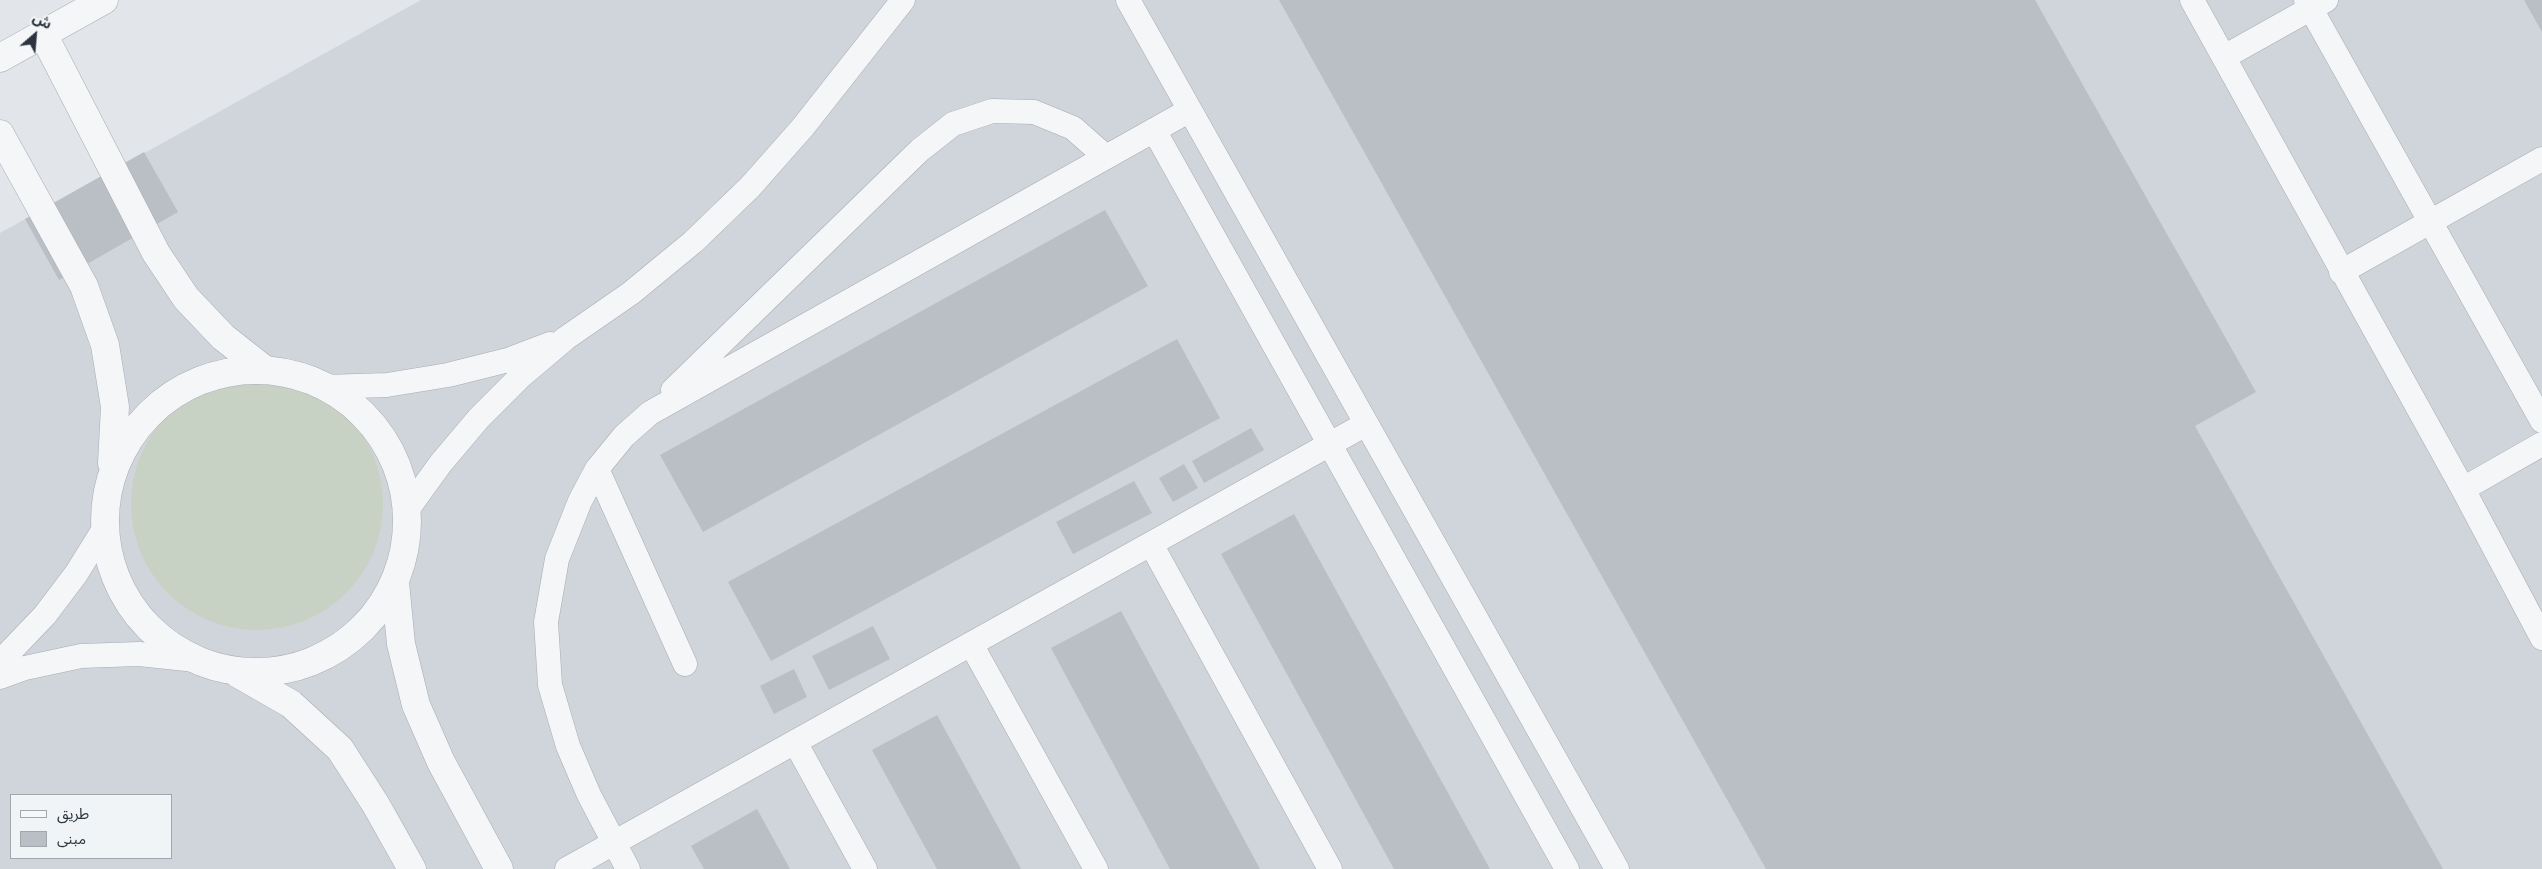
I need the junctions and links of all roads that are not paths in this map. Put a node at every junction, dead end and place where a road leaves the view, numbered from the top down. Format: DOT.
graph roads {
  1 [pos="104,0"];
  2 [pos="903,0"];
  3 [pos="1128,0"];
  4 [pos="2192,0"];
  5 [pos="2314,3"];
  6 [pos="43,34"];
  7 [pos="2224,57"];
  8 [pos="0,58"];
  9 [pos="1190,110"];
  10 [pos="1154,130"];
  11 [pos="0,134"];
  12 [pos="1106,157"];
  13 [pos="2542,159"];
  14 [pos="2430,222"];
  15 [pos="2341,272"];
  16 [pos="566,338"];
  17 [pos="265,370"];
  18 [pos="325,387"];
  19 [pos="650,413"];
  20 [pos="2542,422"];
  21 [pos="1366,424"];
  22 [pos="1329,444"];
  23 [pos="2542,444"];
  24 [pos="597,469"];
  25 [pos="112,471"];
  26 [pos="2463,489"];
  27 [pos="407,510"];
  28 [pos="104,529"];
  29 [pos="1151,544"];
  30 [pos="395,582"];
  31 [pos="2542,638"];
  32 [pos="971,644"];
  33 [pos="196,660"];
  34 [pos="0,662"];
  35 [pos="685,664"];
  36 [pos="233,671"];
  37 [pos="0,677"];
  38 [pos="795,742"];
  39 [pos="613,843"];
  40 [pos="412,869"];
  41 [pos="499,869"];
  42 [pos="567,869"];
  43 [pos="628,869"];
  44 [pos="865,869"];
  45 [pos="1096,869"];
  46 [pos="1330,869"];
  47 [pos="1567,869"];
  48 [pos="1617,869"];
  1 -- 6 [label="street"];
  2 -- 16 [label="lane"];
  3 -- 9 [label="lane"];
  4 -- 7 [label="lane"];
  5 -- 7 [label="lane"];
  5 -- 14 [label="lane"];
  6 -- 8 [label="street"];
  6 -- 17 [label="street"];
  7 -- 15 [label="lane"];
  9 -- 10 [label="lane"];
  9 -- 21 [label="lane"];
  10 -- 12 [label="lane"];
  10 -- 22 [label="lane"];
  11 -- 25 [label="street"];
  12 -- 19 [label="lane"];
  12 -- 19 [label="lane"];
  13 -- 14 [label="lane"];
  14 -- 15 [label="lane"];
  14 -- 20 [label="lane"];
  15 -- 26 [label="lane"];
  16 -- 18 [label="lane"];
  16 -- 27 [label="lane"];
  17 -- 18 [label="street"];
  17 -- 25 [label="street"];
  18 -- 27 [label="street"];
  19 -- 24 [label="lane"];
  21 -- 22 [label="lane"];
  21 -- 48 [label="lane"];
  22 -- 29 [label="lane"];
  22 -- 47 [label="lane"];
  23 -- 26 [label="lane"];
  24 -- 35 [label="lane"];
  24 -- 39 [label="lane"];
  25 -- 28 [label="street"];
  26 -- 31 [label="lane"];
  27 -- 30 [label="street"];
  28 -- 33 [label="street"];
  28 -- 34 [label="lane"];
  29 -- 32 [label="lane"];
  29 -- 46 [label="lane"];
  30 -- 36 [label="street"];
  30 -- 41 [label="street"];
  32 -- 38 [label="lane"];
  32 -- 45 [label="lane"];
  33 -- 36 [label="street"];
  33 -- 37 [label="lane"];
  36 -- 40 [label="street"];
  38 -- 39 [label="lane"];
  38 -- 44 [label="lane"];
  39 -- 42 [label="lane"];
  39 -- 43 [label="lane"];
}
